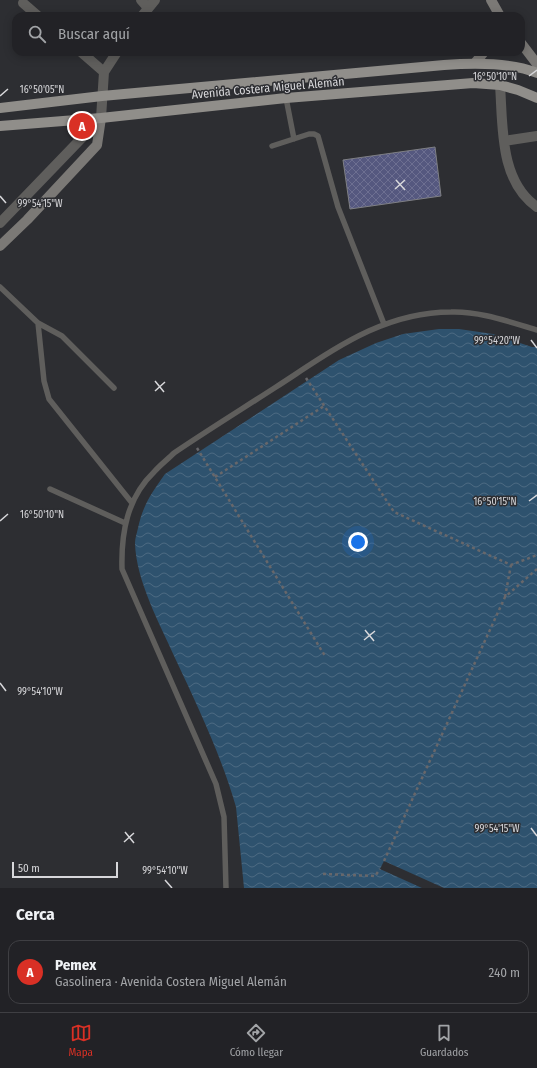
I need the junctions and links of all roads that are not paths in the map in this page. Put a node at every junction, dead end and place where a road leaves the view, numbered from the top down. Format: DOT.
graph roads {
  1 [pos="141,0"];
  2 [pos="491,0"];
  3 [pos="23,3"];
  4 [pos="148,8"];
  5 [pos="33,12"];
  6 [pos="498,12"];
  7 [pos="525,48"];
  8 [pos="86,56"];
  9 [pos="114,56"];
  10 [pos="481,56"];
  11 [pos="475,63"];
  12 [pos="537,64"];
  13 [pos="104,72"];
  14 [pos="537,73"];
  15 [pos="500,85"];
  16 [pos="102,96"];
  17 [pos="286,98"];
  18 [pos="537,98"];
  19 [pos="0,108"];
  20 [pos="101,118"];
  21 [pos="0,126"];
  22 [pos="537,136"];
  23 [pos="294,139"];
  24 [pos="504,141"];
  25 [pos="272,146"];
  26 [pos="537,206"];
  27 [pos="0,223"];
  28 [pos="0,246"];
  29 [pos="0,287"];
  30 [pos="38,323"];
  31 [pos="384,324"];
  32 [pos="537,330"];
  33 [pos="114,388"];
  34 [pos="50,489"];
  35 [pos="132,504"];
  36 [pos="125,523"];
  37 [pos="226,888"];
  1 -- 4 [label="street"];
  2 -- 6 [label="street"];
  3 -- 5 [label="street"];
  7 -- 12 [label="street"];
  8 -- 13 [label="street"];
  9 -- 13 [label="street"];
  10 -- 11 [label="street"];
  11 -- 14 [label="main road, Avenida Costera Miguel Alemán"];
  11 -- 16 [label="main road, Avenida Costera Miguel Alemán"];
  13 -- 16 [label="street"];
  15 -- 17 [label="main road, Avenida Costera Miguel Alemán"];
  15 -- 18 [label="main road, Avenida Costera Miguel Alemán"];
  15 -- 24 [label="street"];
  16 -- 19 [label="main road, Avenida Costera Miguel Alemán"];
  16 -- 20 [label="street"];
  17 -- 20 [label="main road, Avenida Costera Miguel Alemán"];
  17 -- 23 [label="lane"];
  20 -- 21 [label="main road, Avenida Costera Miguel Alemán"];
  20 -- 27 [label="street"];
  20 -- 28 [label="street"];
  22 -- 24 [label="street"];
  23 -- 25 [label="lane"];
  23 -- 31 [label="lane"];
  24 -- 26 [label="street"];
  29 -- 30 [label="lane"];
  30 -- 33 [label="lane"];
  30 -- 35 [label="lane"];
  31 -- 32 [label="lane"];
  31 -- 35 [label="lane"];
  34 -- 36 [label="lane"];
  35 -- 36 [label="lane"];
  36 -- 37 [label="lane"];
}
